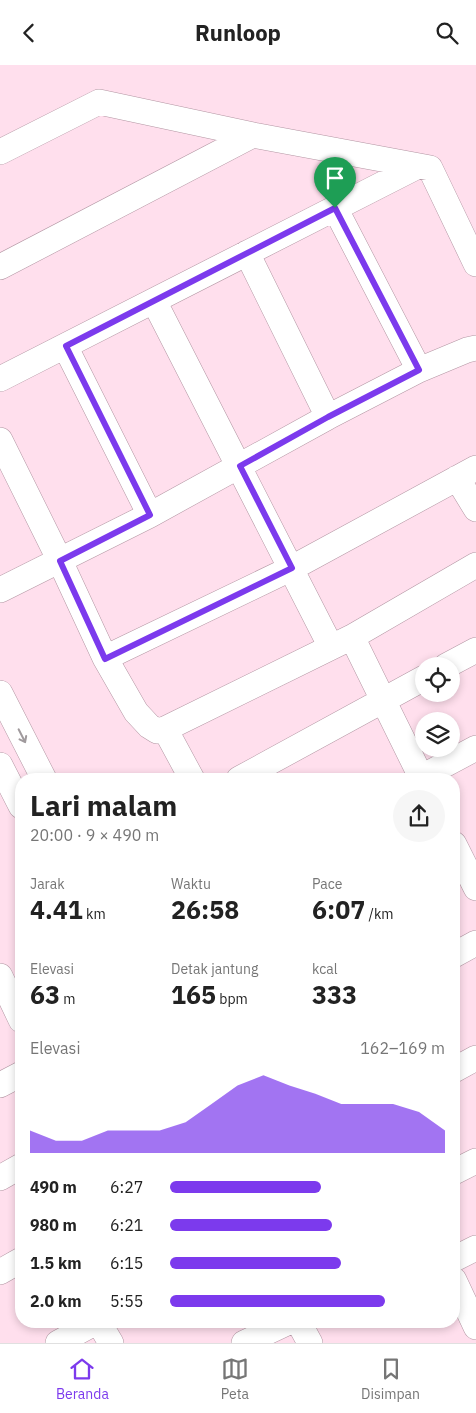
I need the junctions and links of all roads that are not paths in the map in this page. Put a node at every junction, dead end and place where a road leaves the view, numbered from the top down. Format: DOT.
graph roads {
  1 [pos="253,135"];
  2 [pos="0,152"];
  3 [pos="418,166"];
  4 [pos="335,208"];
  5 [pos="247,253"];
  6 [pos="476,264"];
  7 [pos="0,267"];
  8 [pos="154,301"];
  9 [pos="66,346"];
  10 [pos="476,348"];
  11 [pos="419,370"];
  12 [pos="0,379"];
  13 [pos="328,417"];
  14 [pos="0,440"];
  15 [pos="240,466"];
  16 [pos="467,473"];
  17 [pos="476,509"];
  18 [pos="150,515"];
  19 [pos="60,561"];
  20 [pos="476,565"];
  21 [pos="292,568"];
  22 [pos="0,590"];
  23 [pos="342,642"];
  24 [pos="476,650"];
  25 [pos="105,659"];
  26 [pos="460,659"];
  27 [pos="415,683"];
  28 [pos="0,693"];
  29 [pos="382,700"];
  30 [pos="164,729"];
  31 [pos="476,748"];
  32 [pos="0,765"];
  33 [pos="41,773"];
  34 [pos="189,773"];
  35 [pos="250,773"];
  36 [pos="418,773"];
  37 [pos="429,773"];
  38 [pos="15,794"];
  39 [pos="461,855"];
  40 [pos="476,887"];
  41 [pos="476,943"];
  42 [pos="460,952"];
  43 [pos="2,983"];
  44 [pos="15,1008"];
  45 [pos="476,1058"];
  46 [pos="460,1067"];
  47 [pos="15,1077"];
  48 [pos="0,1085"];
  49 [pos="476,1161"];
  50 [pos="15,1169"];
  51 [pos="460,1169"];
  52 [pos="0,1178"];
  53 [pos="476,1247"];
  54 [pos="460,1256"];
  55 [pos="15,1263"];
  56 [pos="0,1272"];
  57 [pos="460,1293"];
  58 [pos="476,1327"];
  59 [pos="85,1328"];
  60 [pos="102,1328"];
  61 [pos="276,1328"];
  62 [pos="302,1328"];
  63 [pos="58,1343"];
  64 [pos="111,1343"];
  65 [pos="244,1343"];
  66 [pos="310,1343"];
  1 -- 2 [label="street"];
  1 -- 3 [label="street"];
  1 -- 7 [label="street"];
  3 -- 4 [label="street"];
  3 -- 6 [label="street"];
  4 -- 5 [label="street"];
  4 -- 11 [label="street"];
  5 -- 8 [label="street"];
  5 -- 13 [label="street"];
  8 -- 9 [label="street"];
  8 -- 15 [label="street"];
  9 -- 12 [label="street"];
  9 -- 18 [label="street"];
  10 -- 11 [label="street"];
  11 -- 13 [label="street"];
  13 -- 15 [label="street"];
  14 -- 19 [label="street"];
  15 -- 18 [label="street"];
  15 -- 21 [label="street"];
  16 -- 17 [label="street"];
  16 -- 21 [label="street"];
  18 -- 19 [label="street"];
  19 -- 22 [label="street"];
  19 -- 25 [label="street"];
  20 -- 23 [label="street"];
  21 -- 23 [label="street"];
  21 -- 25 [label="street"];
  23 -- 29 [label="street"];
  23 -- 30 [label="street"];
  24 -- 26 [label="street"];
  25 -- 30 [label="street"];
  27 -- 29 [label="street"];
  28 -- 33 [label="street, one-way"];
  29 -- 35 [label="street"];
  29 -- 36 [label="street"];
  30 -- 34 [label="street"];
  31 -- 37 [label="street"];
  32 -- 38 [label="street"];
  39 -- 40 [label="street"];
  41 -- 42 [label="street"];
  43 -- 44 [label="street"];
  45 -- 46 [label="street"];
  47 -- 48 [label="street"];
  49 -- 51 [label="street"];
  50 -- 52 [label="street"];
  53 -- 54 [label="street"];
  55 -- 56 [label="street"];
  57 -- 58 [label="street"];
  59 -- 63 [label="street"];
  60 -- 64 [label="street"];
  61 -- 65 [label="street"];
  62 -- 66 [label="street"];
}
